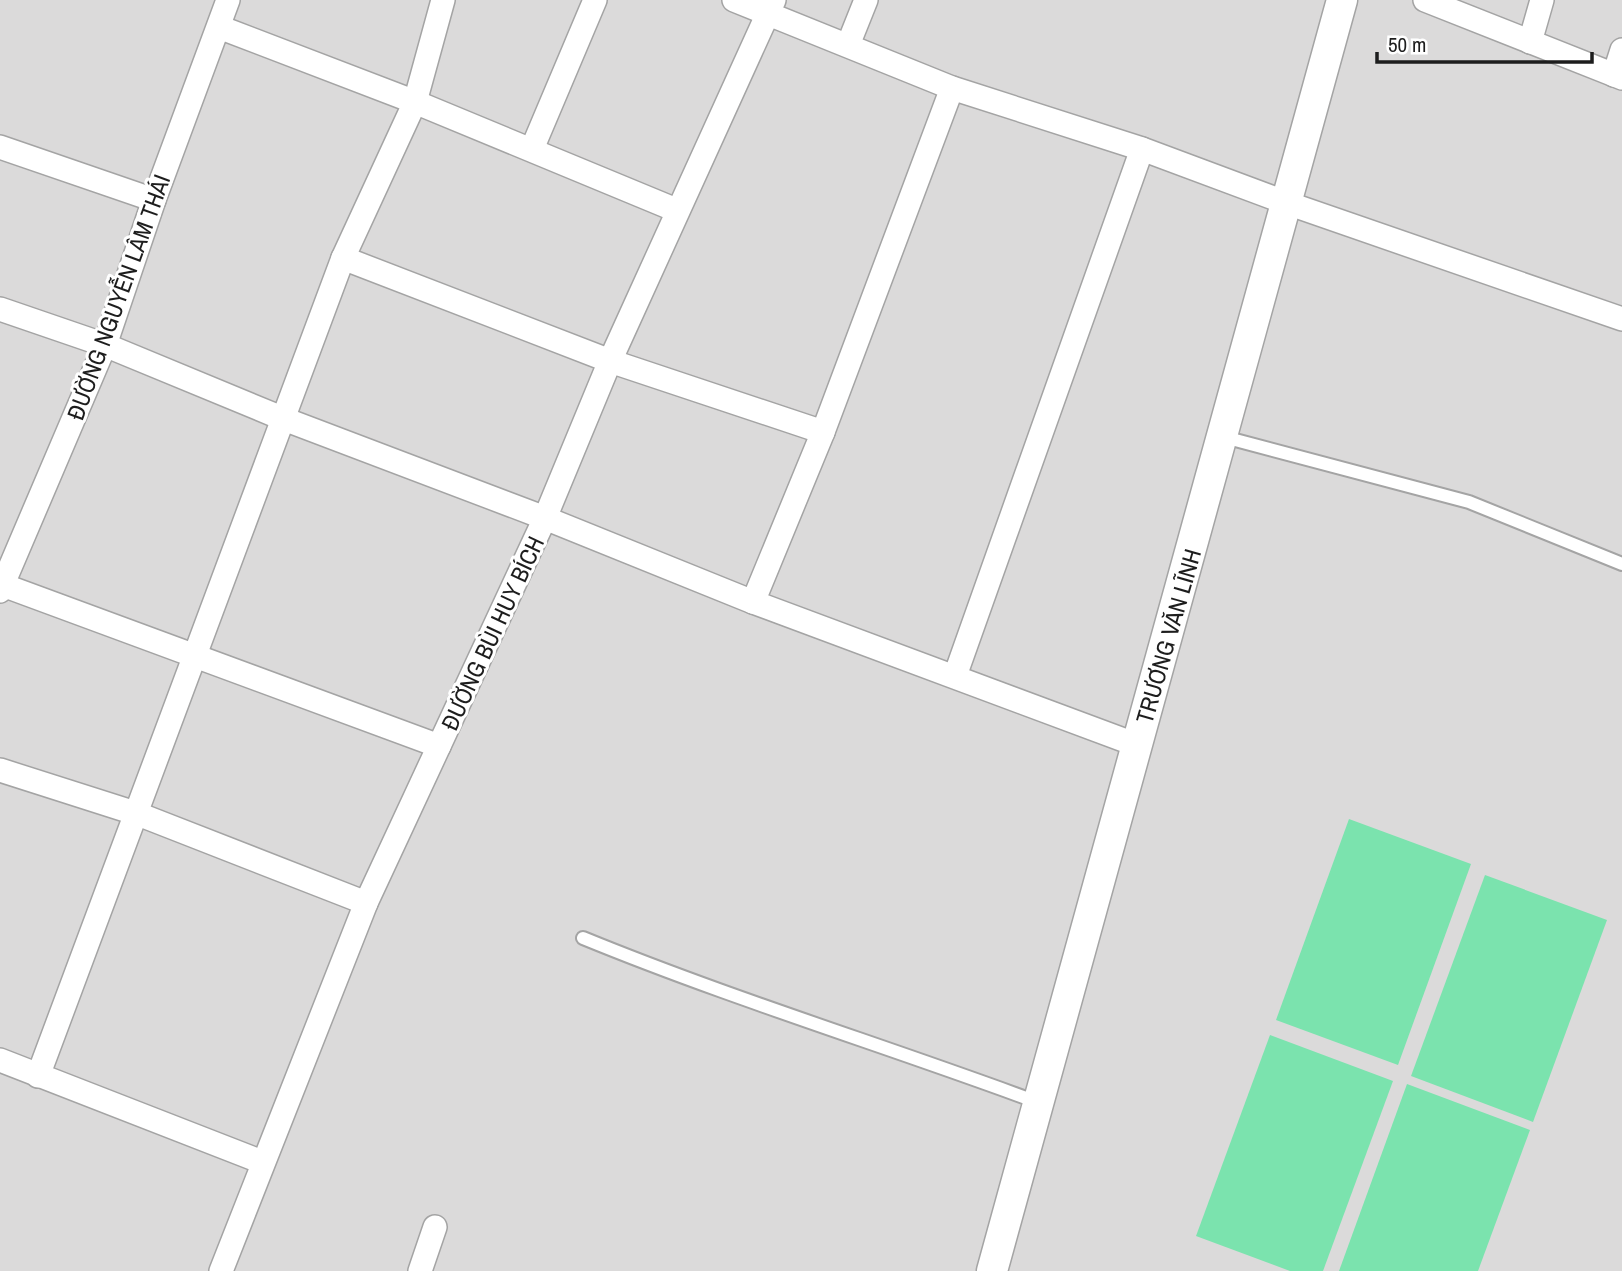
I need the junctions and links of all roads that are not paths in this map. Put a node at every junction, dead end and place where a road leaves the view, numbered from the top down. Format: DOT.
graph roads {
  1 [pos="228,0"];
  2 [pos="443,0"];
  3 [pos="595,0"];
  4 [pos="734,0"];
  5 [pos="866,0"];
  6 [pos="1342,0"];
  7 [pos="1542,0"];
  8 [pos="1428,1"];
  9 [pos="771,7"];
  10 [pos="219,27"];
  11 [pos="1530,42"];
  12 [pos="848,45"];
  13 [pos="1622,50"];
  14 [pos="1618,77"];
  15 [pos="952,88"];
  16 [pos="415,102"];
  17 [pos="0,147"];
  18 [pos="532,149"];
  19 [pos="1142,149"];
  20 [pos="154,200"];
  21 [pos="1287,203"];
  22 [pos="676,210"];
  23 [pos="343,258"];
  24 [pos="0,309"];
  25 [pos="1622,319"];
  26 [pos="105,345"];
  27 [pos="610,361"];
  28 [pos="284,419"];
  29 [pos="823,432"];
  30 [pos="1224,437"];
  31 [pos="545,518"];
  32 [pos="1622,564"];
  33 [pos="1,587"];
  34 [pos="753,602"];
  35 [pos="197,654"];
  36 [pos="955,676"];
  37 [pos="439,746"];
  38 [pos="1137,746"];
  39 [pos="0,770"];
  40 [pos="138,814"];
  41 [pos="366,903"];
  42 [pos="583,938"];
  43 [pos="0,1060"];
  44 [pos="38,1076"];
  45 [pos="1037,1102"];
  46 [pos="262,1162"];
  47 [pos="435,1227"];
  48 [pos="220,1271"];
  49 [pos="420,1271"];
  50 [pos="992,1271"];
  1 -- 10 [label="street, ĐƯỜNG NGUYỄN LÂM THÁI"];
  2 -- 16 [label="street"];
  3 -- 18 [label="street"];
  4 -- 9 [label="street"];
  5 -- 12 [label="street"];
  6 -- 21 [label="street, TRƯƠNG VĂN LĨNH"];
  7 -- 11 [label="street"];
  8 -- 11 [label="street"];
  9 -- 12 [label="street"];
  9 -- 22 [label="street, ĐƯỜNG BÙI HUY BÍCH"];
  10 -- 16 [label="street"];
  10 -- 20 [label="street, ĐƯỜNG NGUYỄN LÂM THÁI"];
  11 -- 14 [label="street"];
  12 -- 15 [label="street"];
  13 -- 14 [label="street"];
  15 -- 19 [label="street"];
  15 -- 29 [label="street"];
  16 -- 18 [label="street"];
  16 -- 23 [label="street"];
  17 -- 20 [label="street"];
  18 -- 22 [label="street"];
  19 -- 21 [label="street"];
  19 -- 36 [label="street"];
  20 -- 26 [label="street, ĐƯỜNG NGUYỄN LÂM THÁI"];
  21 -- 25 [label="street"];
  21 -- 30 [label="street, TRƯƠNG VĂN LĨNH"];
  22 -- 27 [label="street, ĐƯỜNG BÙI HUY BÍCH"];
  23 -- 27 [label="street"];
  23 -- 28 [label="street"];
  24 -- 26 [label="street"];
  26 -- 28 [label="street"];
  26 -- 33 [label="street, ĐƯỜNG NGUYỄN LÂM THÁI"];
  27 -- 29 [label="street"];
  27 -- 31 [label="street, ĐƯỜNG BÙI HUY BÍCH"];
  28 -- 31 [label="street"];
  28 -- 35 [label="street"];
  29 -- 34 [label="street"];
  30 -- 32 [label="lane"];
  30 -- 38 [label="street, TRƯƠNG VĂN LĨNH"];
  31 -- 34 [label="street"];
  31 -- 37 [label="street, ĐƯỜNG BÙI HUY BÍCH"];
  33 -- 35 [label="street"];
  34 -- 36 [label="street"];
  35 -- 37 [label="street"];
  35 -- 40 [label="street"];
  36 -- 38 [label="street"];
  37 -- 41 [label="street, ĐƯỜNG BÙI HUY BÍCH"];
  38 -- 45 [label="street, TRƯƠNG VĂN LĨNH"];
  39 -- 40 [label="street"];
  40 -- 41 [label="street"];
  40 -- 44 [label="street"];
  41 -- 46 [label="street, ĐƯỜNG BÙI HUY BÍCH"];
  42 -- 45 [label="lane"];
  43 -- 44 [label="street"];
  44 -- 46 [label="street"];
  45 -- 50 [label="street, TRƯƠNG VĂN LĨNH"];
  46 -- 48 [label="street, ĐƯỜNG BÙI HUY BÍCH"];
  47 -- 49 [label="street"];
}
